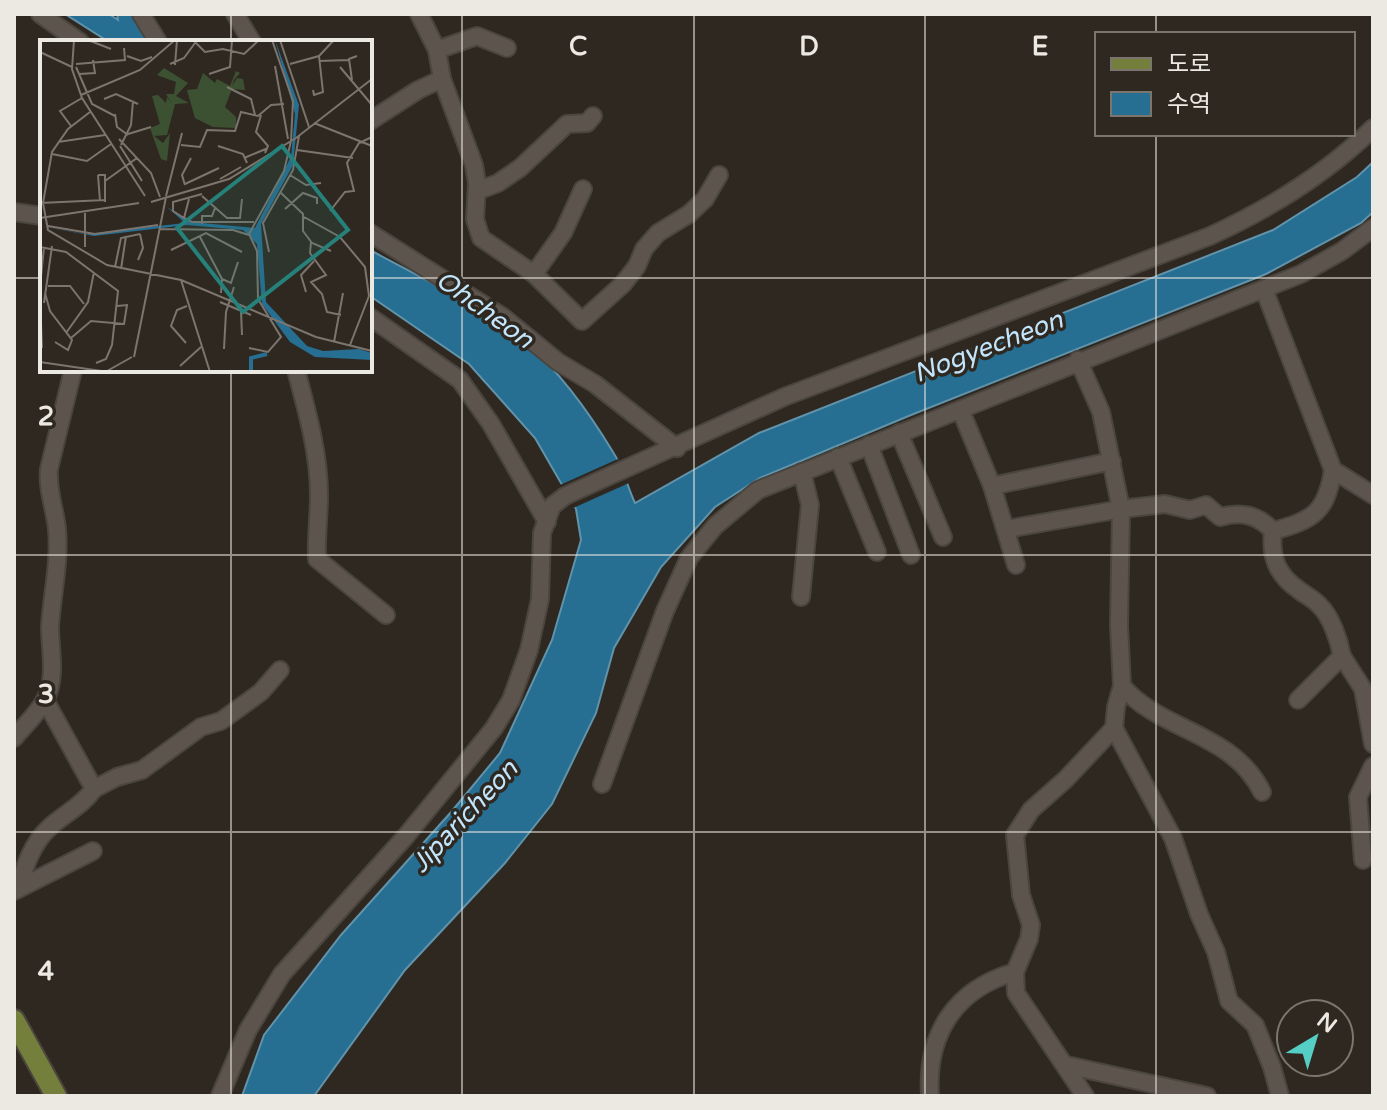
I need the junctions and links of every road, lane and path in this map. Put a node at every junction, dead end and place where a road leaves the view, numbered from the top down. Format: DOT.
graph roads {
  1 [pos="40,14"];
  2 [pos="141,14"];
  3 [pos="235,14"];
  4 [pos="419,14"];
  5 [pos="77,40"];
  6 [pos="157,40"];
  7 [pos="251,40"];
  8 [pos="507,48"];
  9 [pos="437,50"];
  10 [pos="442,79"];
  11 [pos="593,116"];
  12 [pos="372,120"];
  13 [pos="1373,128"];
  14 [pos="719,175"];
  15 [pos="583,189"];
  16 [pos="477,191"];
  17 [pos="14,212"];
  18 [pos="40,216"];
  19 [pos="1373,228"];
  20 [pos="372,234"];
  21 [pos="534,274"];
  22 [pos="1264,289"];
  23 [pos="372,318"];
  24 [pos="1078,360"];
  25 [pos="73,372"];
  26 [pos="297,372"];
  27 [pos="961,411"];
  28 [pos="899,433"];
  29 [pos="869,445"];
  30 [pos="677,448"];
  31 [pos="838,457"];
  32 [pos="1112,461"];
  33 [pos="807,467"];
  34 [pos="1333,470"];
  35 [pos="992,486"];
  36 [pos="1373,495"];
  37 [pos="1121,509"];
  38 [pos="547,522"];
  39 [pos="1007,529"];
  40 [pos="1273,531"];
  41 [pos="943,537"];
  42 [pos="877,552"];
  43 [pos="911,555"];
  44 [pos="1016,565"];
  45 [pos="801,597"];
  46 [pos="386,615"];
  47 [pos="1342,656"];
  48 [pos="280,670"];
  49 [pos="1122,686"];
  50 [pos="45,700"];
  51 [pos="1298,700"];
  52 [pos="1114,728"];
  53 [pos="14,738"];
  54 [pos="1373,744"];
  55 [pos="1373,766"];
  56 [pos="602,784"];
  57 [pos="94,789"];
  58 [pos="1262,792"];
  59 [pos="1367,838"];
  60 [pos="93,851"];
  61 [pos="1363,860"];
  62 [pos="16,890"];
  63 [pos="1015,972"];
  64 [pos="14,1020"];
  65 [pos="1066,1065"];
  66 [pos="56,1096"];
  67 [pos="220,1096"];
  68 [pos="930,1096"];
  69 [pos="1085,1096"];
  70 [pos="1207,1096"];
  71 [pos="1280,1096"];
  1 -- 5 [label="street"];
  2 -- 6 [label="street"];
  3 -- 7 [label="street"];
  4 -- 9 [label="street"];
  8 -- 9 [label="street"];
  9 -- 10 [label="street"];
  10 -- 12 [label="street"];
  10 -- 16 [label="street"];
  11 -- 16 [label="street"];
  13 -- 30 [label="street"];
  14 -- 21 [label="street"];
  15 -- 21 [label="street"];
  16 -- 21 [label="street"];
  17 -- 18 [label="street"];
  19 -- 22 [label="street"];
  20 -- 30 [label="street"];
  22 -- 24 [label="street"];
  22 -- 34 [label="street"];
  23 -- 38 [label="street"];
  24 -- 27 [label="street"];
  24 -- 32 [label="street"];
  25 -- 50 [label="street"];
  26 -- 46 [label="street"];
  27 -- 28 [label="street"];
  27 -- 35 [label="street"];
  28 -- 29 [label="street"];
  28 -- 41 [label="street"];
  29 -- 31 [label="street"];
  29 -- 43 [label="street"];
  30 -- 38 [label="street"];
  31 -- 33 [label="street"];
  31 -- 42 [label="street"];
  32 -- 35 [label="street"];
  32 -- 37 [label="street"];
  33 -- 45 [label="street"];
  33 -- 56 [label="street"];
  34 -- 36 [label="street"];
  34 -- 40 [label="street"];
  35 -- 39 [label="street"];
  37 -- 39 [label="street"];
  37 -- 40 [label="street"];
  37 -- 49 [label="street"];
  38 -- 67 [label="street"];
  39 -- 44 [label="street"];
  40 -- 47 [label="street"];
  47 -- 51 [label="street"];
  47 -- 54 [label="street"];
  48 -- 57 [label="street"];
  49 -- 52 [label="street"];
  49 -- 58 [label="street"];
  50 -- 53 [label="street"];
  50 -- 57 [label="street"];
  52 -- 63 [label="street"];
  52 -- 71 [label="street"];
  55 -- 59 [label="street"];
  57 -- 62 [label="street"];
  59 -- 61 [label="street"];
  60 -- 62 [label="street"];
  63 -- 65 [label="street"];
  63 -- 68 [label="street"];
  64 -- 66 [label="main road"];
  65 -- 69 [label="street"];
  65 -- 70 [label="street"];
}
